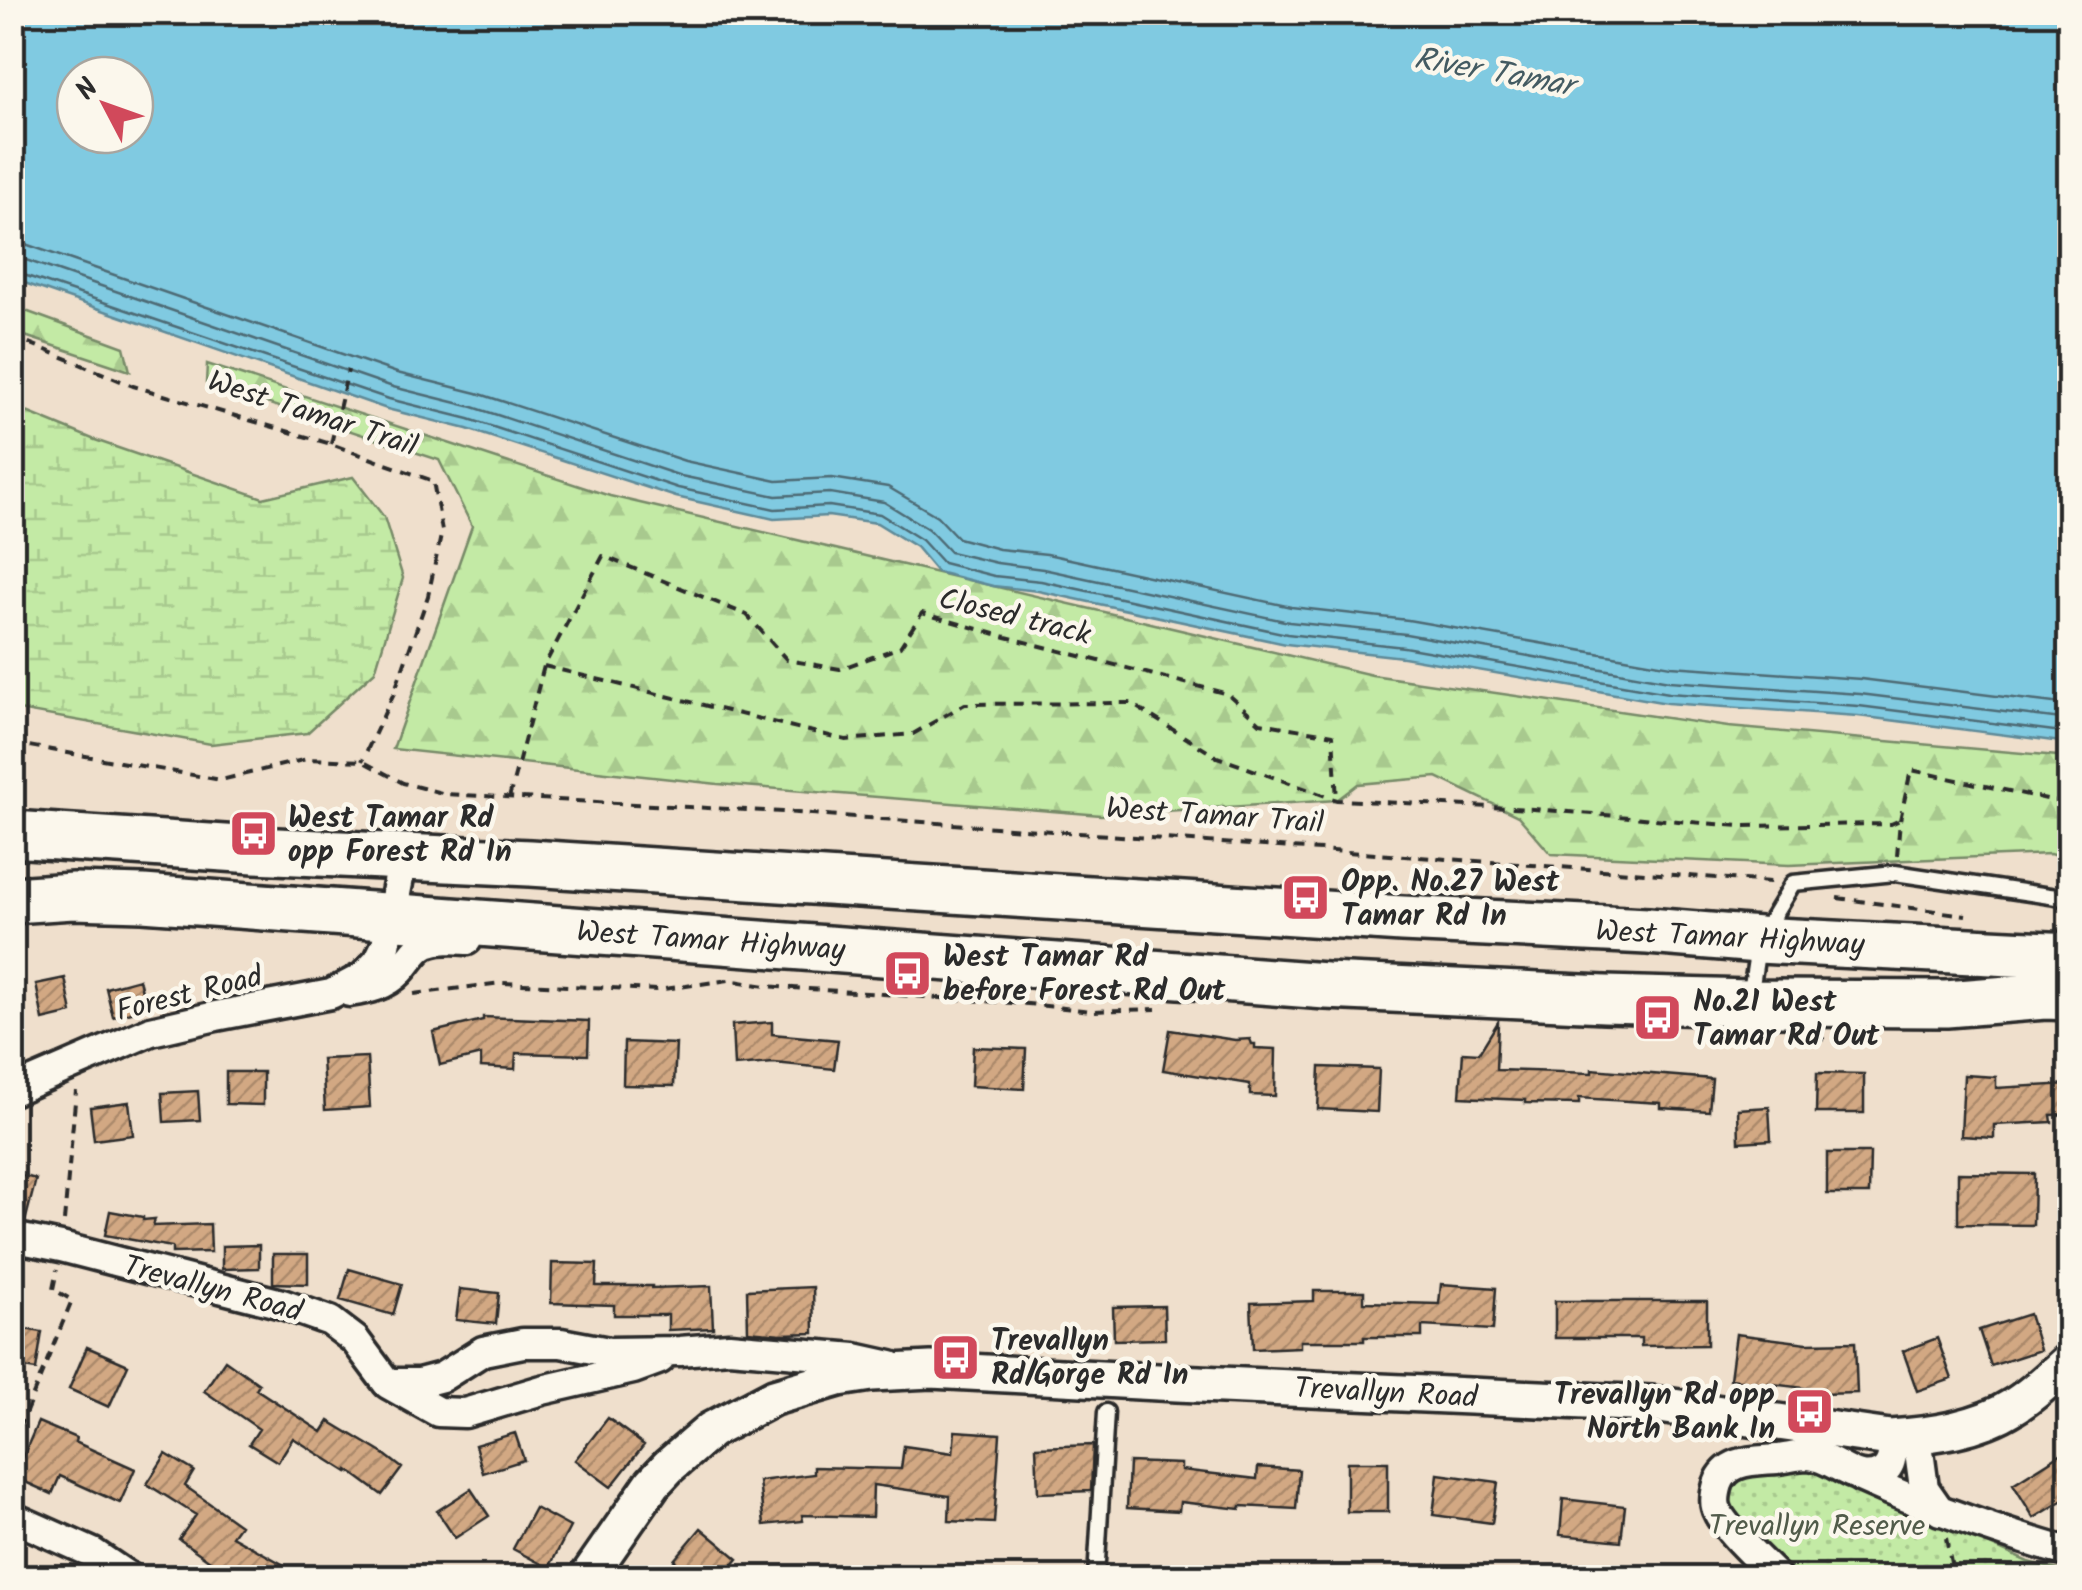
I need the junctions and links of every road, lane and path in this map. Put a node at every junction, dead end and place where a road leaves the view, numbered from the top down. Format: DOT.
graph roads {
  1 [pos="12,336"];
  2 [pos="348,370"];
  3 [pos="331,444"];
  4 [pos="544,666"];
  5 [pos="12,743"];
  6 [pos="362,761"];
  7 [pos="509,798"];
  8 [pos="1337,800"];
  9 [pos="2070,804"];
  10 [pos="1900,820"];
  11 [pos="12,834"];
  12 [pos="403,857"];
  13 [pos="1895,873"];
  14 [pos="1794,883"];
  15 [pos="1838,898"];
  16 [pos="2070,899"];
  17 [pos="12,900"];
  18 [pos="393,915"];
  19 [pos="1973,915"];
  20 [pos="656,935"];
  21 [pos="1759,940"];
  22 [pos="2070,956"];
  23 [pos="331,994"];
  24 [pos="399,997"];
  25 [pos="2070,997"];
  26 [pos="1749,1003"];
  27 [pos="1168,1010"];
  28 [pos="1814,1039"];
  29 [pos="1891,1039"];
  30 [pos="66,1090"];
  31 [pos="12,1091"];
  32 [pos="12,1236"];
  33 [pos="61,1247"];
  34 [pos="680,1351"];
  35 [pos="2070,1360"];
  36 [pos="911,1370"];
  37 [pos="386,1383"];
  38 [pos="1106,1412"];
  39 [pos="1904,1437"];
  40 [pos="12,1446"];
  41 [pos="1860,1477"];
  42 [pos="1940,1511"];
  43 [pos="12,1517"];
  44 [pos="2070,1552"];
  45 [pos="130,1578"];
  46 [pos="587,1578"];
  47 [pos="1096,1578"];
  48 [pos="1777,1578"];
  49 [pos="1954,1578"];
  1 -- 3 [label="path, West Tamar Trail"];
  2 -- 3 [label="path"];
  3 -- 6 [label="path, West Tamar Trail"];
  4 -- 7 [label="path"];
  4 -- 8 [label="path"];
  4 -- 8 [label="path, Closed track"];
  5 -- 6 [label="path, West Tamar Trail"];
  6 -- 7 [label="path, West Tamar Trail"];
  7 -- 14 [label="path, West Tamar Trail"];
  8 -- 10 [label="path"];
  9 -- 10 [label="path"];
  10 -- 13 [label="path"];
  11 -- 12 [label="highway, West Tamar Highway"];
  12 -- 18 [label="street, Forest Road"];
  12 -- 21 [label="highway, West Tamar Highway"];
  13 -- 14 [label="lane"];
  13 -- 16 [label="lane"];
  14 -- 21 [label="lane"];
  15 -- 19 [label="path"];
  17 -- 18 [label="highway, West Tamar Highway"];
  18 -- 20 [label="highway, West Tamar Highway"];
  18 -- 23 [label="street, Forest Road"];
  20 -- 23 [label="street, Forest Road"];
  20 -- 26 [label="highway, West Tamar Highway"];
  21 -- 22 [label="highway, West Tamar Highway"];
  21 -- 26 [label="lane"];
  23 -- 31 [label="street, Forest Road"];
  24 -- 27 [label="path"];
  25 -- 26 [label="highway, West Tamar Highway"];
  28 -- 29 [label="path"];
  30 -- 33 [label="path"];
  32 -- 33 [label="street, Trevallyn Road"];
  33 -- 37 [label="street, Trevallyn Road"];
  33 -- 40 [label="path"];
  34 -- 36 [label="street, Trevallyn Road"];
  34 -- 37 [label="street, Trevallyn Road"];
  34 -- 37 [label="street, Trevallyn Road"];
  35 -- 39 [label="street, Trevallyn Road"];
  36 -- 39 [label="street, Trevallyn Road"];
  36 -- 46 [label="street"];
  38 -- 47 [label="lane"];
  39 -- 41 [label="street"];
  39 -- 42 [label="street"];
  41 -- 42 [label="street"];
  41 -- 48 [label="street"];
  42 -- 44 [label="street"];
  42 -- 49 [label="path"];
  43 -- 45 [label="street"];
}
